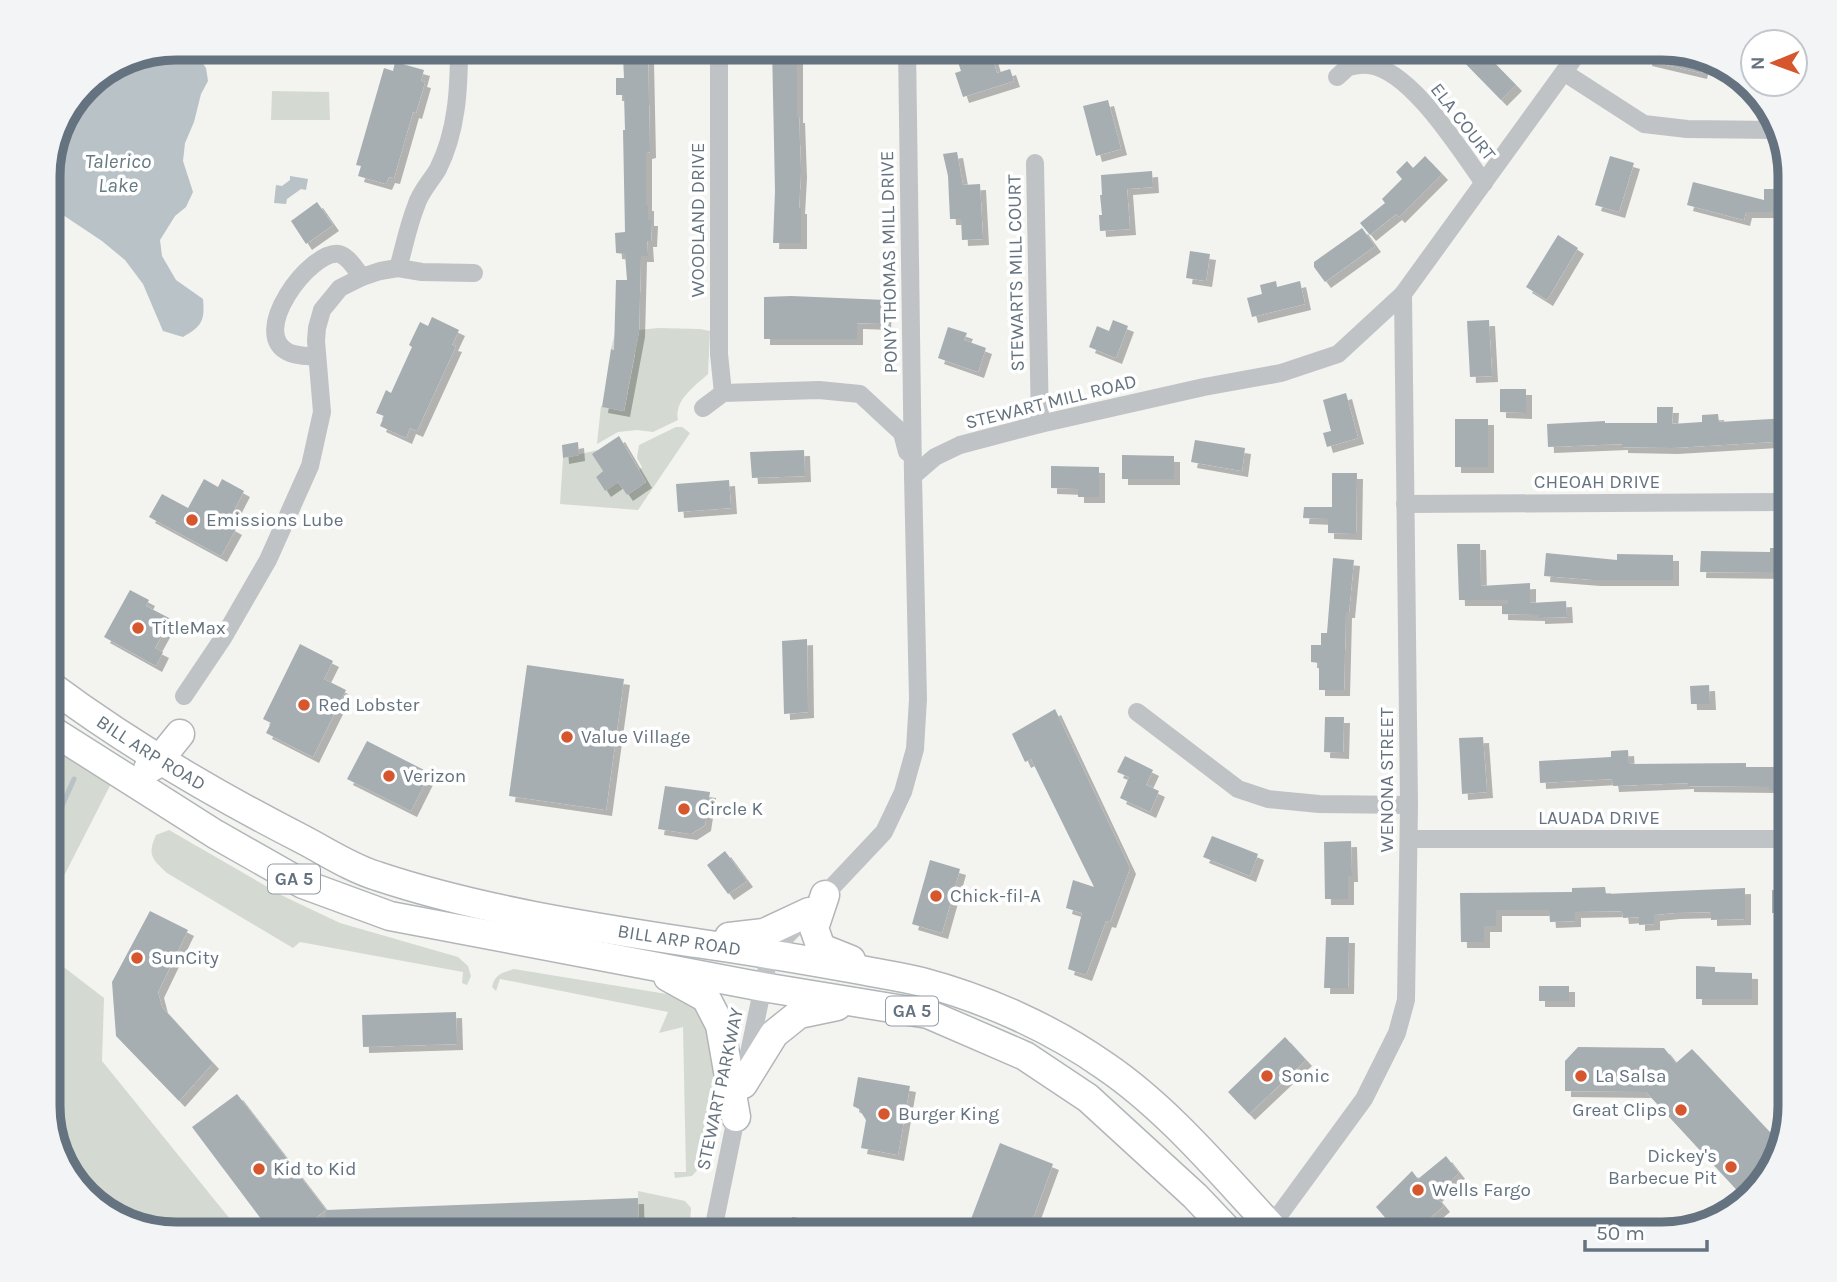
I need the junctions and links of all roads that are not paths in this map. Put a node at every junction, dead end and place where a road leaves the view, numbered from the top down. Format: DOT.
graph roads {
  1 [pos="458,60"];
  2 [pos="719,60"];
  3 [pos="907,60"];
  4 [pos="1574,60"];
  5 [pos="1565,73"];
  6 [pos="1337,77"];
  7 [pos="1768,130"];
  8 [pos="1035,163"];
  9 [pos="1484,183"];
  10 [pos="398,268"];
  11 [pos="474,273"];
  12 [pos="362,276"];
  13 [pos="1403,294"];
  14 [pos="317,357"];
  15 [pos="723,393"];
  16 [pos="703,408"];
  17 [pos="1040,424"];
  18 [pos="913,476"];
  19 [pos="1778,502"];
  20 [pos="1405,504"];
  21 [pos="60,694"];
  22 [pos="184,696"];
  23 [pos="1137,712"];
  24 [pos="180,734"];
  25 [pos="60,736"];
  26 [pos="73,744"];
  27 [pos="161,759"];
  28 [pos="1409,805"];
  29 [pos="1409,839"];
  30 [pos="1778,839"];
  31 [pos="817,904"];
  32 [pos="693,943"];
  33 [pos="770,953"];
  34 [pos="647,965"];
  35 [pos="920,982"];
  36 [pos="763,987"];
  37 [pos="859,1002"];
  38 [pos="743,1084"];
  39 [pos="736,1117"];
  40 [pos="715,1222"];
  41 [pos="1220,1222"];
  42 [pos="1262,1222"];
  43 [pos="1278,1222"];
  1 -- 10 [label="street"];
  2 -- 15 [label="street, WOODLAND DRIVE"];
  3 -- 18 [label="street, PONY THOMAS MILL DRIVE"];
  4 -- 5 [label="street, STEWART MILL ROAD"];
  5 -- 7 [label="street"];
  5 -- 9 [label="street, STEWART MILL ROAD"];
  6 -- 9 [label="street, ELA COURT"];
  8 -- 17 [label="street, STEWARTS MILL COURT"];
  9 -- 13 [label="street, STEWART MILL ROAD"];
  10 -- 11 [label="street"];
  10 -- 12 [label="street"];
  12 -- 14 [label="street"];
  12 -- 14 [label="street"];
  13 -- 17 [label="street, STEWART MILL ROAD"];
  13 -- 20 [label="street, WENONA STREET"];
  14 -- 22 [label="street"];
  15 -- 16 [label="street"];
  15 -- 18 [label="street"];
  17 -- 18 [label="street, STEWART MILL ROAD"];
  18 -- 31 [label="street"];
  19 -- 20 [label="street, CHEOAH DRIVE"];
  20 -- 28 [label="street, WENONA STREET"];
  21 -- 27 [label="main road, BILL ARP ROAD / GA 5"];
  23 -- 28 [label="street"];
  24 -- 27 [label="main road"];
  25 -- 26 [label="main road, BILL ARP ROAD / GA 5"];
  26 -- 27 [label="main road"];
  26 -- 34 [label="main road, BILL ARP ROAD / GA 5"];
  27 -- 32 [label="main road, BILL ARP ROAD / GA 5"];
  28 -- 29 [label="street, WENONA STREET"];
  29 -- 30 [label="street, LAUADA DRIVE"];
  29 -- 43 [label="street, WENONA STREET"];
  31 -- 32 [label="main road"];
  31 -- 33 [label="street"];
  31 -- 35 [label="main road"];
  32 -- 33 [label="main road, BILL ARP ROAD / GA 5"];
  33 -- 35 [label="main road, BILL ARP ROAD / GA 5"];
  33 -- 36 [label="street, STEWART PARKWAY"];
  34 -- 36 [label="main road, BILL ARP ROAD / GA 5"];
  34 -- 39 [label="main road"];
  35 -- 42 [label="main road, BILL ARP ROAD / GA 5"];
  36 -- 37 [label="main road, BILL ARP ROAD / GA 5"];
  36 -- 38 [label="street, STEWART PARKWAY"];
  37 -- 38 [label="main road"];
  37 -- 41 [label="main road, BILL ARP ROAD / GA 5"];
  38 -- 39 [label="street, STEWART PARKWAY"];
  39 -- 40 [label="street, STEWART PARKWAY"];
}
